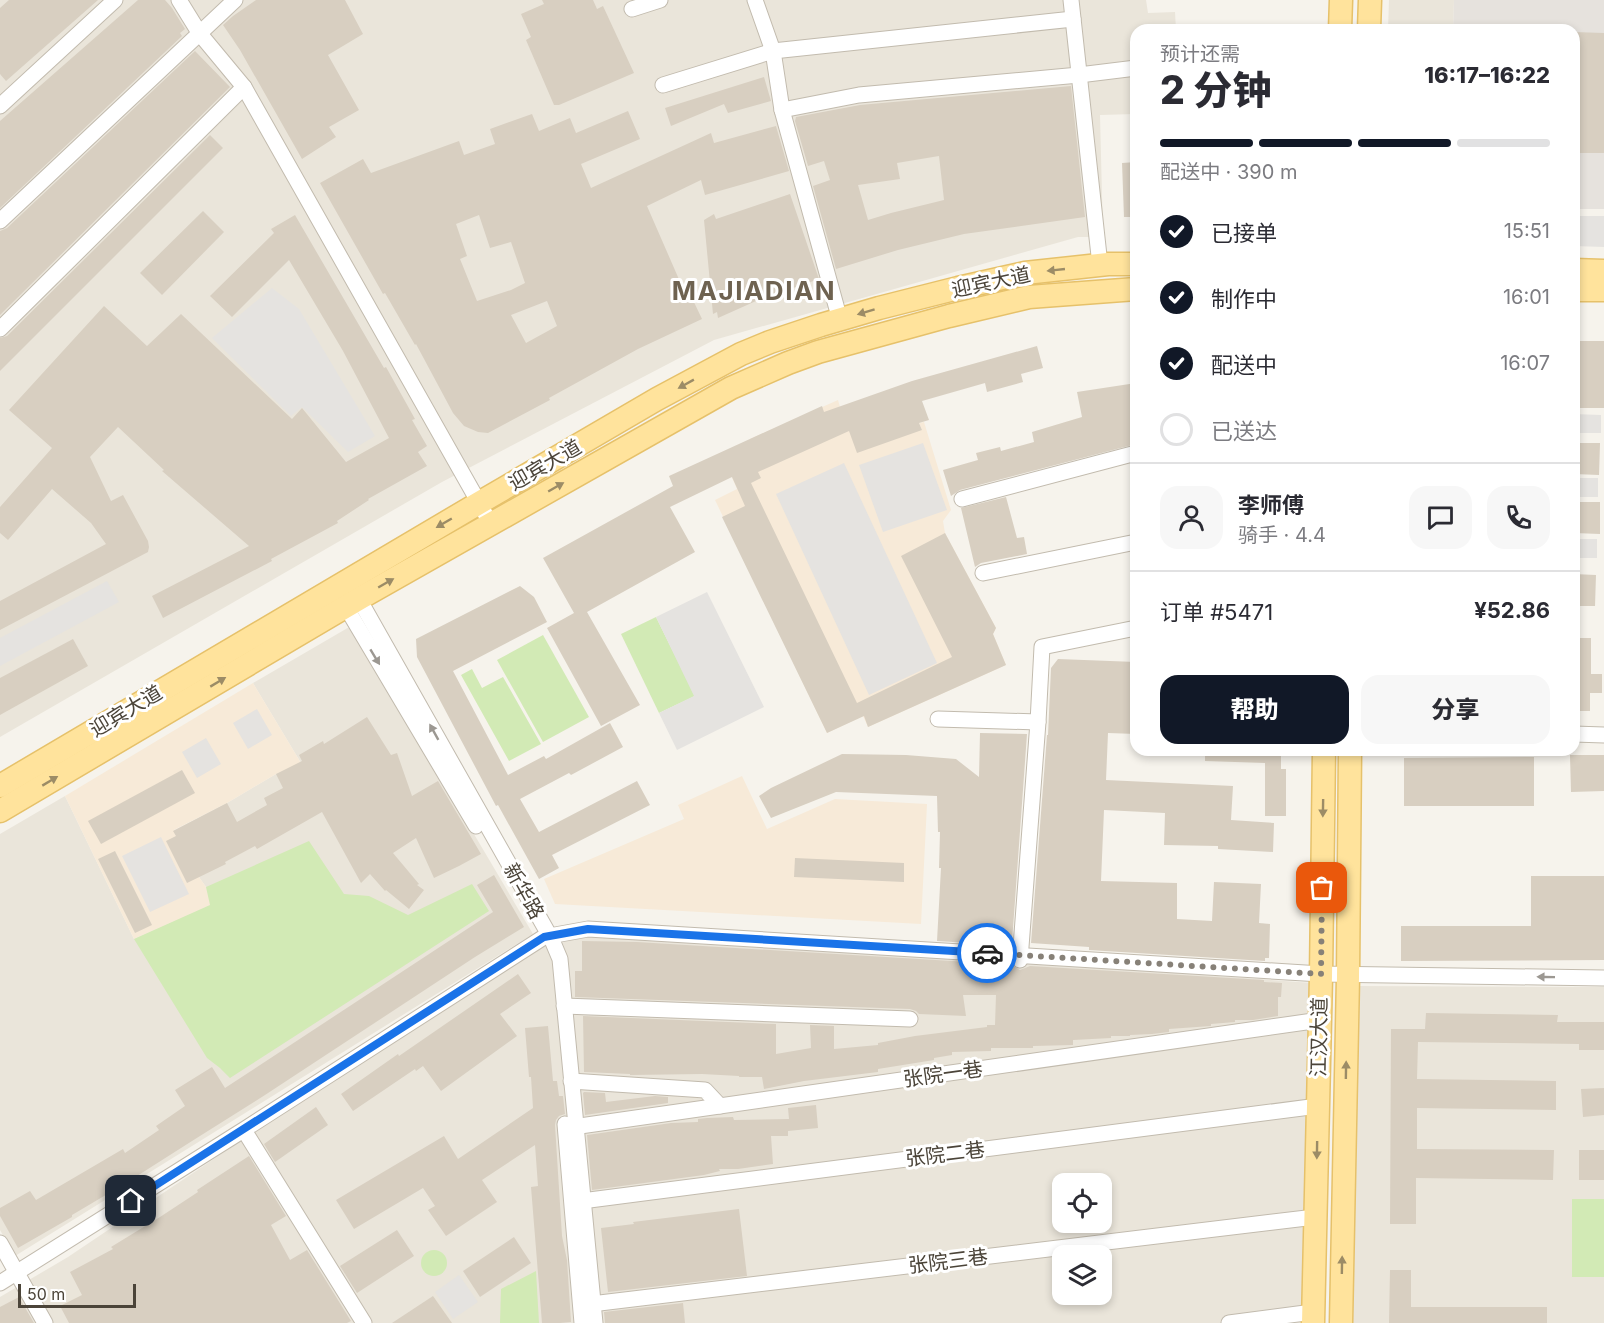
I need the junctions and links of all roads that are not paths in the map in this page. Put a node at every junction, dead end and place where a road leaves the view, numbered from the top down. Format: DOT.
graph roads {
  1 [pos="115,0"];
  2 [pos="179,0"];
  3 [pos="235,0"];
  4 [pos="660,0"];
  5 [pos="756,0"];
  6 [pos="1071,0"];
  7 [pos="1341,0"];
  8 [pos="1370,0"];
  9 [pos="632,9"];
  10 [pos="1073,19"];
  11 [pos="1340,24"];
  12 [pos="1369,24"];
  13 [pos="200,34"];
  14 [pos="772,51"];
  15 [pos="1130,69"];
  16 [pos="1079,75"];
  17 [pos="663,85"];
  18 [pos="244,87"];
  19 [pos="0,106"];
  20 [pos="782,110"];
  21 [pos="0,221"];
  22 [pos="1130,264"];
  23 [pos="1100,266"];
  24 [pos="1580,270"];
  25 [pos="1604,271"];
  26 [pos="1130,289"];
  27 [pos="1580,290"];
  28 [pos="1604,290"];
  29 [pos="840,320"];
  30 [pos="0,329"];
  31 [pos="1130,455"];
  32 [pos="962,499"];
  33 [pos="479,503"];
  34 [pos="490,524"];
  35 [pos="1130,543"];
  36 [pos="983,573"];
  37 [pos="352,603"];
  38 [pos="1130,629"];
  39 [pos="938,719"];
  40 [pos="1038,722"];
  41 [pos="1580,734"];
  42 [pos="1604,735"];
  43 [pos="1325,756"];
  44 [pos="1349,756"];
  45 [pos="0,786"];
  46 [pos="0,811"];
  47 [pos="547,939"];
  48 [pos="1021,957"];
  49 [pos="1348,974"];
  50 [pos="1321,977"];
  51 [pos="1604,978"];
  52 [pos="564,1006"];
  53 [pos="910,1019"];
  54 [pos="1320,1022"];
  55 [pos="571,1081"];
  56 [pos="720,1106"];
  57 [pos="1318,1109"];
  58 [pos="571,1130"];
  59 [pos="247,1135"];
  60 [pos="578,1203"];
  61 [pos="1315,1217"];
  62 [pos="0,1244"];
  63 [pos="18,1275"];
  64 [pos="0,1283"];
  65 [pos="0,1289"];
  66 [pos="586,1304"];
  67 [pos="1313,1318"];
  68 [pos="45,1323"];
  69 [pos="364,1323"];
  70 [pos="582,1323"];
  71 [pos="594,1323"];
  72 [pos="1229,1323"];
  73 [pos="1341,1323"];
  1 -- 19 [label="street"];
  2 -- 13 [label="street"];
  3 -- 13 [label="street"];
  4 -- 9 [label="street"];
  5 -- 14 [label="street"];
  6 -- 10 [label="street"];
  7 -- 11 [label="main road"];
  8 -- 12 [label="main road"];
  10 -- 14 [label="street"];
  10 -- 16 [label="street"];
  13 -- 18 [label="street"];
  13 -- 21 [label="street"];
  14 -- 17 [label="street"];
  14 -- 20 [label="street"];
  15 -- 16 [label="street"];
  16 -- 20 [label="street"];
  16 -- 23 [label="street"];
  18 -- 30 [label="street"];
  18 -- 33 [label="street"];
  20 -- 29 [label="street"];
  22 -- 23 [label="main road, 迎宾大道"];
  23 -- 29 [label="main road, 迎宾大道, one-way"];
  24 -- 25 [label="main road"];
  34 -- 26 [label="main road, 迎宾大道, one-way"];
  27 -- 28 [label="main road"];
  29 -- 33 [label="main road, 迎宾大道, one-way"];
  31 -- 32 [label="street"];
  33 -- 34 [label="street"];
  33 -- 45 [label="main road, 迎宾大道, one-way"];
  37 -- 34 [label="main road, 迎宾大道, one-way"];
  35 -- 36 [label="street"];
  46 -- 37 [label="main road, 迎宾大道, one-way"];
  37 -- 47 [label="street, 新华路"];
  38 -- 40 [label="street"];
  39 -- 40 [label="street"];
  40 -- 48 [label="street"];
  41 -- 42 [label="street"];
  43 -- 50 [label="main road, 江汉大道, one-way"];
  44 -- 49 [label="main road, 江汉大道"];
  47 -- 48 [label="street"];
  47 -- 52 [label="street, 新华路"];
  47 -- 58 [label="street, 新华路"];
  47 -- 59 [label="street"];
  47 -- 63 [label="street"];
  48 -- 50 [label="street"];
  49 -- 50 [label="street"];
  51 -- 49 [label="street, one-way"];
  73 -- 49 [label="main road, 江汉大道, one-way"];
  50 -- 54 [label="main road, 江汉大道"];
  52 -- 53 [label="street"];
  52 -- 55 [label="street, 新华路"];
  54 -- 56 [label="street, 张院一巷"];
  54 -- 57 [label="main road, 江汉大道"];
  54 -- 58 [label="street, 张院一巷"];
  55 -- 56 [label="street"];
  55 -- 58 [label="street, 新华路"];
  56 -- 58 [label="street, 张院一巷"];
  57 -- 60 [label="street, 张院二巷"];
  57 -- 61 [label="main road, 江汉大道, one-way"];
  58 -- 60 [label="street, 新华路"];
  59 -- 63 [label="street"];
  59 -- 69 [label="street"];
  60 -- 66 [label="street, 新华路"];
  61 -- 66 [label="street, 张院三巷"];
  61 -- 67 [label="main road, 江汉大道"];
  62 -- 63 [label="street"];
  63 -- 64 [label="street"];
  63 -- 65 [label="street"];
  63 -- 68 [label="street"];
  66 -- 70 [label="street, 新华路"];
  66 -- 71 [label="street, 新华路"];
  67 -- 72 [label="street"];
}
